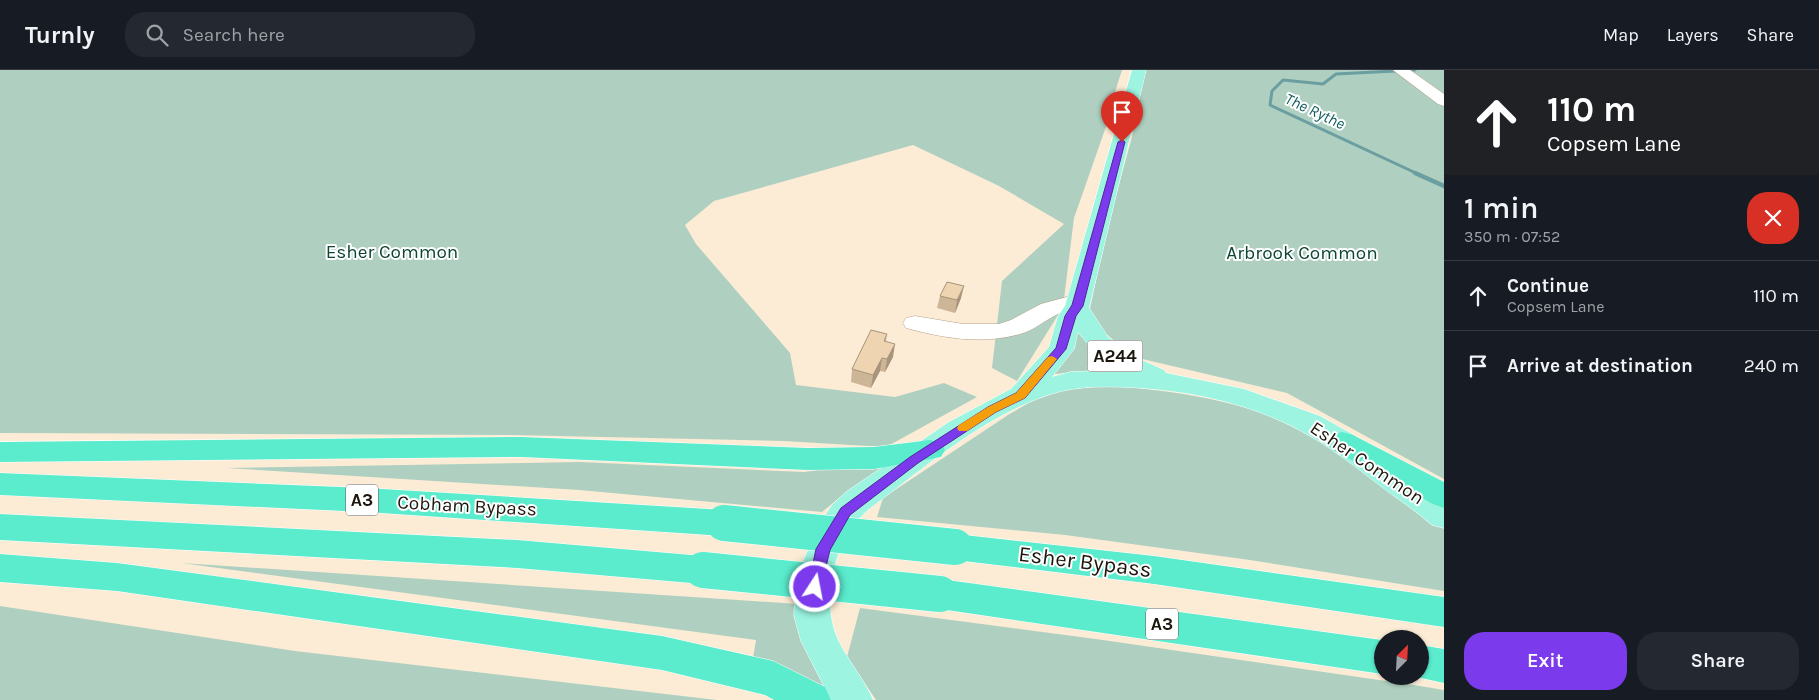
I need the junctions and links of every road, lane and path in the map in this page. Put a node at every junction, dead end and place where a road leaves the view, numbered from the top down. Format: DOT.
graph roads {
  1 [pos="1139,70"];
  2 [pos="1402,71"];
  3 [pos="1444,101"];
  4 [pos="1077,307"];
  5 [pos="915,323"];
  6 [pos="1172,384"];
  7 [pos="1020,396"];
  8 [pos="1342,442"];
  9 [pos="930,450"];
  10 [pos="0,452"];
  11 [pos="0,484"];
  12 [pos="1444,496"];
  13 [pos="1444,516"];
  14 [pos="724,523"];
  15 [pos="0,528"];
  16 [pos="0,568"];
  17 [pos="1444,612"];
  18 [pos="1374,655"];
  19 [pos="1429,664"];
  20 [pos="1444,666"];
  21 [pos="811,700"];
  22 [pos="853,700"];
  1 -- 4 [label="main road, A244"];
  2 -- 3 [label="street"];
  4 -- 5 [label="street"];
  4 -- 6 [label="main road, A244"];
  4 -- 7 [label="main road, A244"];
  6 -- 7 [label="main road, Esher Common"];
  6 -- 8 [label="main road, Esher Common"];
  7 -- 9 [label="main road, Esher Common"];
  8 -- 12 [label="highway"];
  8 -- 13 [label="main road, Esher Common"];
  9 -- 10 [label="highway"];
  9 -- 22 [label="main road, Esher Common"];
  11 -- 14 [label="highway, Cobham Bypass / A3"];
  14 -- 17 [label="highway, Esher Bypass / A3, bridge"];
  15 -- 18 [label="highway, A3, bridge"];
  16 -- 21 [label="highway"];
  19 -- 20 [label="highway"];
}
